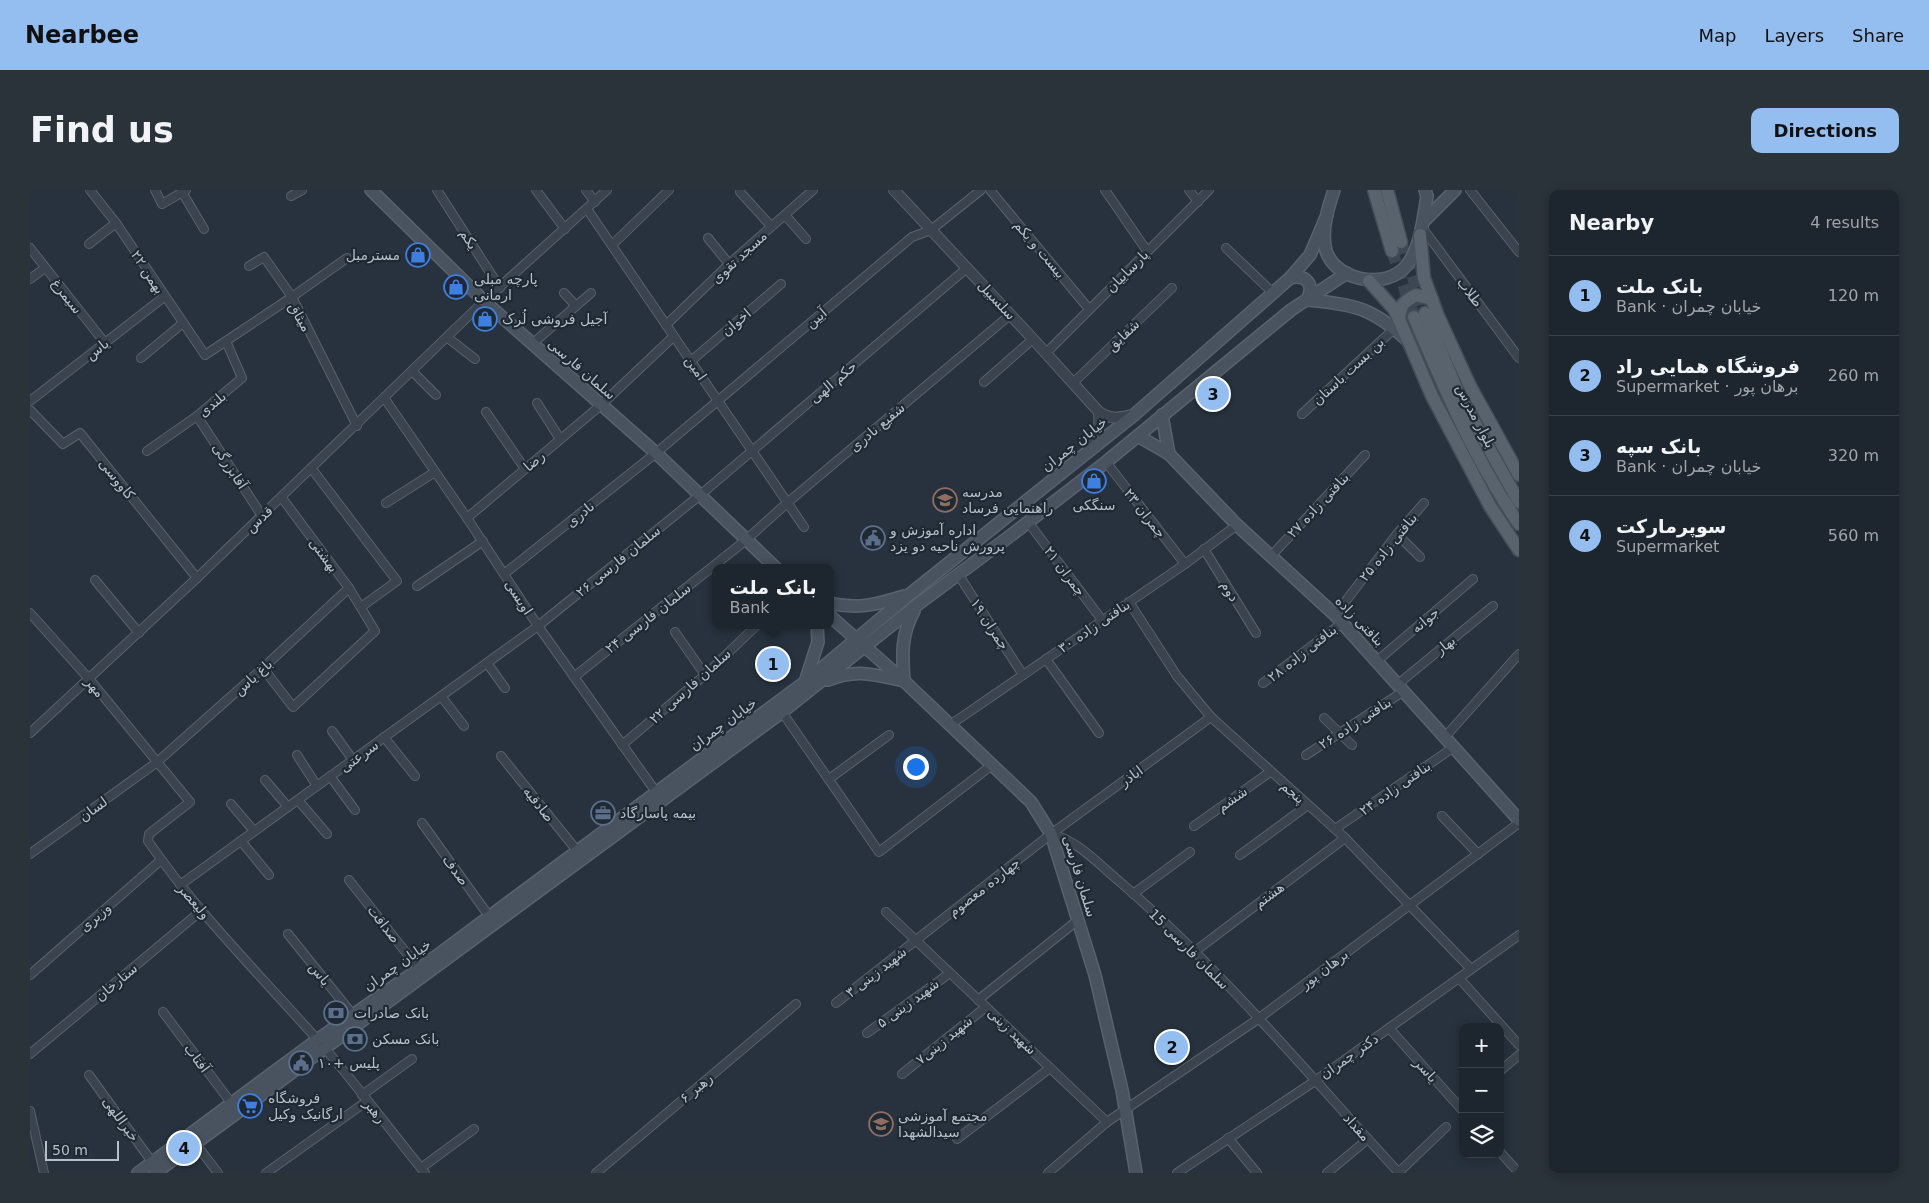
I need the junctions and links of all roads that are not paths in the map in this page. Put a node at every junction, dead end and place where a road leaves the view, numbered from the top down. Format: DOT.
graph roads {
  1 [pos="90,190"];
  2 [pos="155,190"];
  3 [pos="302,190"];
  4 [pos="371,190"];
  5 [pos="437,190"];
  6 [pos="536,190"];
  7 [pos="586,190"];
  8 [pos="607,190"];
  9 [pos="669,190"];
  10 [pos="813,190"];
  11 [pos="894,190"];
  12 [pos="981,190"];
  13 [pos="990,190"];
  14 [pos="1105,190"];
  15 [pos="1189,190"];
  16 [pos="1209,190"];
  17 [pos="1326,190"];
  18 [pos="1334,190"];
  19 [pos="1374,190"];
  20 [pos="1387,190"];
  21 [pos="1426,190"];
  22 [pos="1455,190"];
  23 [pos="1470,190"];
  24 [pos="184,191"];
  25 [pos="740,192"];
  26 [pos="291,196"];
  27 [pos="594,202"];
  28 [pos="1198,202"];
  29 [pos="1385,207"];
  30 [pos="587,209"];
  31 [pos="1328,209"];
  32 [pos="785,215"];
  33 [pos="116,223"];
  34 [pos="771,226"];
  35 [pos="1421,228"];
  36 [pos="204,229"];
  37 [pos="565,229"];
  38 [pos="931,230"];
  39 [pos="708,238"];
  40 [pos="806,240"];
  41 [pos="89,244"];
  42 [pos="612,245"];
  43 [pos="1397,247"];
  44 [pos="30,248"];
  45 [pos="1226,248"];
  46 [pos="1147,251"];
  47 [pos="1519,252"];
  48 [pos="347,258"];
  49 [pos="729,264"];
  50 [pos="249,266"];
  51 [pos="46,268"];
  52 [pos="967,268"];
  53 [pos="1347,273"];
  54 [pos="1290,278"];
  55 [pos="30,279"];
  56 [pos="1369,281"];
  57 [pos="781,284"];
  58 [pos="500,288"];
  59 [pos="1172,288"];
  60 [pos="564,293"];
  61 [pos="591,293"];
  62 [pos="1273,293"];
  63 [pos="164,297"];
  64 [pos="292,298"];
  65 [pos="1432,299"];
  66 [pos="1307,300"];
  67 [pos="484,301"];
  68 [pos="576,306"];
  69 [pos="1089,309"];
  70 [pos="1010,315"];
  71 [pos="183,323"];
  72 [pos="1397,323"];
  73 [pos="666,325"];
  74 [pos="673,337"];
  75 [pos="448,338"];
  76 [pos="1033,339"];
  77 [pos="226,341"];
  78 [pos="105,343"];
  79 [pos="532,344"];
  80 [pos="1046,353"];
  81 [pos="205,355"];
  82 [pos="141,358"];
  83 [pos="475,358"];
  84 [pos="1519,358"];
  85 [pos="690,361"];
  86 [pos="413,372"];
  87 [pos="984,382"];
  88 [pos="1073,383"];
  89 [pos="436,395"];
  90 [pos="384,399"];
  91 [pos="30,401"];
  92 [pos="718,401"];
  93 [pos="537,403"];
  94 [pos="601,405"];
  95 [pos="30,410"];
  96 [pos="486,412"];
  97 [pos="1099,412"];
  98 [pos="1302,414"];
  99 [pos="1134,415"];
  100 [pos="1162,415"];
  101 [pos="197,416"];
  102 [pos="357,426"];
  103 [pos="1138,436"];
  104 [pos="560,439"];
  105 [pos="1090,449"];
  106 [pos="751,450"];
  107 [pos="148,451"];
  108 [pos="656,453"];
  109 [pos="1169,454"];
  110 [pos="1364,455"];
  111 [pos="1106,462"];
  112 [pos="312,469"];
  113 [pos="525,469"];
  114 [pos="435,472"];
  115 [pos="1519,475"];
  116 [pos="699,496"];
  117 [pos="282,498"];
  118 [pos="1519,502"];
  119 [pos="386,503"];
  120 [pos="787,503"];
  121 [pos="1424,503"];
  122 [pos="262,516"];
  123 [pos="467,518"];
  124 [pos="1028,522"];
  125 [pos="1519,524"];
  126 [pos="1237,525"];
  127 [pos="804,527"];
  128 [pos="1397,534"];
  129 [pos="746,540"];
  130 [pos="483,542"];
  131 [pos="1204,549"];
  132 [pos="1519,550"];
  133 [pos="1272,556"];
  134 [pos="1420,557"];
  135 [pos="950,562"];
  136 [pos="716,564"];
  137 [pos="772,564"];
  138 [pos="1185,564"];
  139 [pos="712,567"];
  140 [pos="504,574"];
  141 [pos="958,574"];
  142 [pos="197,578"];
  143 [pos="1473,579"];
  144 [pos="96,580"];
  145 [pos="417,586"];
  146 [pos="348,588"];
  147 [pos="910,594"];
  148 [pos="1129,602"];
  149 [pos="834,604"];
  150 [pos="917,605"];
  151 [pos="1493,606"];
  152 [pos="363,610"];
  153 [pos="30,614"];
  154 [pos="834,619"];
  155 [pos="1338,619"];
  156 [pos="1102,620"];
  157 [pos="538,626"];
  158 [pos="753,629"];
  159 [pos="817,629"];
  160 [pos="675,632"];
  161 [pos="139,633"];
  162 [pos="1256,633"];
  163 [pos="856,638"];
  164 [pos="866,647"];
  165 [pos="1519,654"];
  166 [pos="1046,659"];
  167 [pos="1377,660"];
  168 [pos="487,663"];
  169 [pos="263,668"];
  170 [pos="705,674"];
  171 [pos="1023,674"];
  172 [pos="574,677"];
  173 [pos="90,680"];
  174 [pos="904,681"];
  175 [pos="1263,683"];
  176 [pos="809,684"];
  177 [pos="1401,687"];
  178 [pos="505,688"];
  179 [pos="441,696"];
  180 [pos="782,712"];
  181 [pos="1211,717"];
  182 [pos="1324,718"];
  183 [pos="950,725"];
  184 [pos="464,726"];
  185 [pos="332,731"];
  186 [pos="1099,733"];
  187 [pos="1340,733"];
  188 [pos="30,734"];
  189 [pos="888,735"];
  190 [pos="384,737"];
  191 [pos="1445,737"];
  192 [pos="622,745"];
  193 [pos="1352,745"];
  194 [pos="1454,747"];
  195 [pos="297,755"];
  196 [pos="1306,755"];
  197 [pos="501,756"];
  198 [pos="353,760"];
  199 [pos="156,763"];
  200 [pos="992,765"];
  201 [pos="1270,772"];
  202 [pos="330,776"];
  203 [pos="415,776"];
  204 [pos="829,779"];
  205 [pos="265,780"];
  206 [pos="317,786"];
  207 [pos="656,792"];
  208 [pos="298,800"];
  209 [pos="231,804"];
  210 [pos="1308,805"];
  211 [pos="288,806"];
  212 [pos="354,810"];
  213 [pos="1442,816"];
  214 [pos="1519,822"];
  215 [pos="422,823"];
  216 [pos="1194,826"];
  217 [pos="1335,829"];
  218 [pos="254,831"];
  219 [pos="327,834"];
  220 [pos="1051,834"];
  221 [pos="1345,838"];
  222 [pos="240,841"];
  223 [pos="578,852"];
  224 [pos="1190,852"];
  225 [pos="30,854"];
  226 [pos="1478,854"];
  227 [pos="1240,855"];
  228 [pos="161,860"];
  229 [pos="269,875"];
  230 [pos="349,880"];
  231 [pos="180,885"];
  232 [pos="1133,894"];
  233 [pos="1410,905"];
  234 [pos="202,910"];
  235 [pos="886,912"];
  236 [pos="490,916"];
  237 [pos="1078,920"];
  238 [pos="288,934"];
  239 [pos="1519,935"];
  240 [pos="916,940"];
  241 [pos="1194,952"];
  242 [pos="418,969"];
  243 [pos="1471,969"];
  244 [pos="950,973"];
  245 [pos="30,975"];
  246 [pos="1459,978"];
  247 [pos="978,1000"];
  248 [pos="836,1003"];
  249 [pos="796,1004"];
  250 [pos="986,1007"];
  251 [pos="163,1012"];
  252 [pos="353,1015"];
  253 [pos="1258,1019"];
  254 [pos="1388,1028"];
  255 [pos="867,1033"];
  256 [pos="321,1044"];
  257 [pos="1519,1045"];
  258 [pos="30,1054"];
  259 [pos="1519,1055"];
  260 [pos="412,1058"];
  261 [pos="1050,1068"];
  262 [pos="1504,1068"];
  263 [pos="902,1074"];
  264 [pos="89,1075"];
  265 [pos="1315,1081"];
  266 [pos="365,1098"];
  267 [pos="232,1104"];
  268 [pos="1459,1105"];
  269 [pos="1126,1110"];
  270 [pos="30,1111"];
  271 [pos="1107,1122"];
  272 [pos="1446,1127"];
  273 [pos="474,1129"];
  274 [pos="957,1138"];
  275 [pos="1228,1138"];
  276 [pos="1368,1139"];
  277 [pos="195,1143"];
  278 [pos="1504,1156"];
  279 [pos="154,1168"];
  280 [pos="423,1170"];
  281 [pos="44,1173"];
  282 [pos="138,1173"];
  283 [pos="218,1173"];
  284 [pos="266,1173"];
  285 [pos="596,1173"];
  286 [pos="1048,1173"];
  287 [pos="1136,1173"];
  288 [pos="1177,1173"];
  289 [pos="1257,1173"];
  290 [pos="1327,1173"];
  291 [pos="1399,1173"];
  292 [pos="1519,1173"];
  1 -- 33 [label="street, ۲۲ بهمن"];
  2 -- 24 [label="street"];
  3 -- 26 [label="street"];
  4 -- 67 [label="main road, سلمان فارسی"];
  5 -- 58 [label="street, یکم"];
  6 -- 37 [label="street"];
  7 -- 27 [label="street"];
  8 -- 27 [label="street"];
  9 -- 42 [label="street"];
  10 -- 32 [label="street, مسجد تقوی"];
  11 -- 38 [label="street, سلسبیل"];
  12 -- 38 [label="street, آیین"];
  13 -- 69 [label="street, بیست و یکم"];
  14 -- 46 [label="street"];
  15 -- 28 [label="street"];
  16 -- 28 [label="street, پارساییان"];
  17 -- 31 [label="main road"];
  18 -- 31 [label="main road"];
  19 -- 29 [label="main road"];
  20 -- 29 [label="main road"];
  21 -- 35 [label="main road"];
  22 -- 35 [label="main road"];
  23 -- 47 [label="street"];
  24 -- 36 [label="street"];
  25 -- 34 [label="street"];
  27 -- 30 [label="street"];
  28 -- 46 [label="street, پارساییان"];
  29 -- 43 [label="main road"];
  30 -- 37 [label="street"];
  30 -- 42 [label="street, امین"];
  31 -- 53 [label="main road"];
  31 -- 54 [label="main road, خیابان چمران"];
  32 -- 34 [label="street, مسجد تقوی"];
  32 -- 40 [label="street"];
  33 -- 41 [label="street"];
  33 -- 63 [label="street, ۲۲ بهمن"];
  34 -- 49 [label="street, مسجد تقوی"];
  35 -- 56 [label="main road"];
  35 -- 65 [label="main road"];
  35 -- 84 [label="street, طلاب"];
  37 -- 58 [label="street"];
  38 -- 52 [label="street, سلسبیل"];
  38 -- 92 [label="street, آیین"];
  39 -- 49 [label="street"];
  42 -- 73 [label="street, امین"];
  44 -- 51 [label="street, سیمرغ"];
  45 -- 62 [label="street"];
  46 -- 69 [label="street, پارساییان"];
  48 -- 64 [label="street"];
  49 -- 73 [label="street, مسجد تقوی"];
  50 -- 64 [label="street"];
  51 -- 55 [label="street"];
  51 -- 78 [label="street, سیمرغ"];
  52 -- 70 [label="street, سلسبیل"];
  52 -- 106 [label="street, حکم الهی"];
  53 -- 56 [label="main road"];
  53 -- 66 [label="main road, خیابان چمران"];
  54 -- 62 [label="main road, خیابان چمران"];
  54 -- 66 [label="main road"];
  56 -- 72 [label="main road"];
  57 -- 85 [label="street, اخوان"];
  58 -- 67 [label="street"];
  59 -- 88 [label="street, شقایق"];
  60 -- 68 [label="street"];
  61 -- 68 [label="street"];
  62 -- 99 [label="main road, خیابان چمران"];
  63 -- 71 [label="street, ۲۲ بهمن"];
  63 -- 78 [label="street, یاس"];
  64 -- 77 [label="street, میثاق"];
  64 -- 102 [label="street, میثاق"];
  65 -- 72 [label="main road"];
  65 -- 115 [label="main road"];
  66 -- 72 [label="main road"];
  66 -- 100 [label="main road, خیابان چمران"];
  67 -- 75 [label="street, قدس"];
  67 -- 79 [label="main road, سلمان فارسی"];
  68 -- 79 [label="street"];
  69 -- 80 [label="street, پارساییان"];
  70 -- 76 [label="street, سلسبیل"];
  70 -- 120 [label="street, شفیع نادری"];
  71 -- 81 [label="street, ۲۲ بهمن"];
  71 -- 82 [label="street"];
  72 -- 98 [label="street, بن بست باستان"];
  72 -- 132 [label="main road"];
  73 -- 74 [label="street, امین"];
  74 -- 85 [label="street, امین"];
  74 -- 94 [label="street, رضا"];
  75 -- 83 [label="street"];
  75 -- 86 [label="street, قدس"];
  76 -- 80 [label="street, سلسبیل"];
  76 -- 87 [label="street"];
  77 -- 81 [label="street, میثاق"];
  77 -- 101 [label="street, بلندی"];
  78 -- 91 [label="street, یاس"];
  79 -- 94 [label="main road, سلمان فارسی"];
  80 -- 88 [label="street, سلسبیل"];
  85 -- 92 [label="street, امین"];
  86 -- 89 [label="street"];
  86 -- 90 [label="street, قدس"];
  88 -- 97 [label="street, سلسبیل"];
  90 -- 102 [label="street, قدس"];
  90 -- 114 [label="street, اویسی"];
  92 -- 106 [label="street, امین"];
  92 -- 108 [label="street, آیین"];
  93 -- 104 [label="street"];
  94 -- 104 [label="street, رضا"];
  94 -- 108 [label="main road, سلمان فارسی"];
  95 -- 142 [label="street, کاووسی"];
  96 -- 113 [label="street"];
  97 -- 99 [label="street"];
  97 -- 105 [label="street"];
  99 -- 105 [label="main road, خیابان چمران"];
  100 -- 103 [label="main road, خیابان چمران"];
  100 -- 109 [label="main road"];
  101 -- 107 [label="street, بلندی"];
  101 -- 122 [label="street, آقابزرگی"];
  102 -- 112 [label="street, قدس"];
  103 -- 109 [label="main road, بنافتی زاده"];
  103 -- 111 [label="main road, خیابان چمران"];
  104 -- 113 [label="street, رضا"];
  105 -- 135 [label="main road, خیابان چمران"];
  106 -- 116 [label="street, حکم الهی"];
  106 -- 120 [label="street, امین"];
  108 -- 116 [label="main road, سلمان فارسی"];
  108 -- 140 [label="street, نادری"];
  109 -- 126 [label="main road, بنافتی زاده"];
  110 -- 133 [label="street, بنافتی زاده ۲۷"];
  111 -- 124 [label="main road, خیابان چمران"];
  111 -- 138 [label="street, چمران ۲۳"];
  112 -- 117 [label="street, قدس"];
  112 -- 152 [label="street"];
  113 -- 123 [label="street, رضا"];
  114 -- 119 [label="street"];
  114 -- 123 [label="street, اویسی"];
  116 -- 129 [label="main road, سلمان فارسی"];
  116 -- 157 [label="street, سلمان فارسی ۲۶"];
  117 -- 122 [label="street, قدس"];
  117 -- 146 [label="street, بهشتی"];
  118 -- 125 [label="main road, بلوار مدرس"];
  120 -- 127 [label="street, امین"];
  120 -- 129 [label="street, شفیع نادری"];
  121 -- 128 [label="street, بنافتی زاده ۲۵"];
  122 -- 142 [label="street, قدس"];
  123 -- 130 [label="street, اویسی"];
  124 -- 141 [label="main road, خیابان چمران"];
  124 -- 156 [label="street, چمران ۲۱"];
  126 -- 131 [label="street, بنافتی زاده ۳۰"];
  126 -- 133 [label="main road, بنافتی زاده"];
  128 -- 134 [label="street"];
  128 -- 155 [label="street, بنافتی زاده ۲۵"];
  129 -- 136 [label="street, سلمان فارسی ۲۴"];
  129 -- 137 [label="main road, سلمان فارسی"];
  130 -- 140 [label="street, اویسی"];
  130 -- 145 [label="street"];
  131 -- 138 [label="street, بنافتی زاده ۳۰"];
  131 -- 162 [label="street, دوم"];
  133 -- 155 [label="main road, بنافتی زاده"];
  135 -- 141 [label="main road"];
  135 -- 147 [label="main road, خیابان چمران"];
  138 -- 148 [label="street, بنافتی زاده ۳۰"];
  139 -- 172 [label="street, سلمان فارسی ۲۴"];
  140 -- 157 [label="street, اویسی"];
  141 -- 150 [label="main road, خیابان چمران"];
  141 -- 171 [label="street, چمران ۱۹"];
  142 -- 161 [label="street, قدس"];
  143 -- 167 [label="street, جوانه"];
  144 -- 161 [label="street"];
  146 -- 152 [label="street, بهشتی"];
  146 -- 169 [label="street, باغ یاس"];
  147 -- 149 [label="main road"];
  147 -- 163 [label="main road, خیابان چمران"];
  148 -- 156 [label="street, بنافتی زاده ۳۰"];
  148 -- 181 [label="street, پنجم"];
  150 -- 164 [label="main road, خیابان چمران"];
  150 -- 174 [label="main road"];
  151 -- 177 [label="street, بهار"];
  152 -- 169 [label="street, بهشتی"];
  153 -- 173 [label="street, مهر"];
  154 -- 163 [label="main road, سلمان فارسی"];
  155 -- 167 [label="main road, بنافتی زاده"];
  155 -- 175 [label="street, بنافتی زاده ۲۸"];
  156 -- 166 [label="street, بنافتی زاده ۳۰"];
  157 -- 168 [label="street, سرعتی"];
  157 -- 172 [label="street, اویسی"];
  158 -- 170 [label="street, سلمان فارسی ۲۲"];
  159 -- 176 [label="main road"];
  160 -- 170 [label="street"];
  161 -- 173 [label="street, قدس"];
  163 -- 164 [label="main road, سلمان فارسی"];
  163 -- 176 [label="main road, خیابان چمران"];
  164 -- 174 [label="main road, سلمان فارسی"];
  164 -- 176 [label="main road, خیابان چمران"];
  165 -- 191 [label="street"];
  166 -- 171 [label="street, بنافتی زاده ۳۰"];
  166 -- 186 [label="street"];
  167 -- 177 [label="main road, بنافتی زاده"];
  168 -- 178 [label="street"];
  168 -- 179 [label="street, سرعتی"];
  169 -- 199 [label="street, باغ یاس"];
  170 -- 192 [label="street, سلمان فارسی ۲۲"];
  171 -- 183 [label="street, بنافتی زاده ۳۰"];
  172 -- 192 [label="street, اویسی"];
  173 -- 188 [label="street, قدس"];
  173 -- 199 [label="street, مهر"];
  174 -- 176 [label="main road"];
  174 -- 183 [label="main road, سلمان فارسی"];
  176 -- 180 [label="main road, خیابان چمران"];
  176 -- 207 [label="main road, خیابان چمران"];
  177 -- 187 [label="street, بنافتی زاده ۲۶"];
  177 -- 191 [label="main road, بنافتی زاده"];
  179 -- 184 [label="street"];
  179 -- 190 [label="street, سرعتی"];
  180 -- 204 [label="street"];
  180 -- 256 [label="main road, خیابان چمران"];
  181 -- 201 [label="street, پنجم"];
  181 -- 220 [label="street, اباذر"];
  182 -- 187 [label="street"];
  183 -- 200 [label="main road, سلمان فارسی"];
  185 -- 198 [label="street"];
  187 -- 193 [label="street"];
  187 -- 196 [label="street, بنافتی زاده ۲۶"];
  189 -- 204 [label="street"];
  190 -- 198 [label="street, سرعتی"];
  190 -- 203 [label="street"];
  191 -- 194 [label="main road, بنافتی زاده"];
  192 -- 207 [label="street, اویسی"];
  194 -- 214 [label="main road, بنافتی زاده"];
  194 -- 217 [label="street, بنافتی زاده ۲۴"];
  195 -- 206 [label="street"];
  197 -- 223 [label="street, صادقیه"];
  198 -- 202 [label="street, سرعتی"];
  199 -- 225 [label="street, لسان"];
  199 -- 228 [label="street, ولیعصر"];
  200 -- 204 [label="street"];
  200 -- 220 [label="main road, سلمان فارسی"];
  201 -- 210 [label="street, پنجم"];
  201 -- 216 [label="street, ششم"];
  202 -- 206 [label="street, سرعتی"];
  202 -- 212 [label="street"];
  205 -- 211 [label="street"];
  206 -- 208 [label="street, سرعتی"];
  207 -- 223 [label="main road, خیابان چمران"];
  208 -- 211 [label="street, سرعتی"];
  208 -- 219 [label="street"];
  209 -- 218 [label="street"];
  210 -- 217 [label="street, پنجم"];
  210 -- 227 [label="street"];
  211 -- 218 [label="street, سرعتی"];
  213 -- 226 [label="street"];
  214 -- 226 [label="street, برهان پور"];
  215 -- 236 [label="street, صدف"];
  217 -- 221 [label="street, پنجم"];
  218 -- 222 [label="street, سرعتی"];
  220 -- 232 [label="street, سلمان فارسی 15"];
  220 -- 237 [label="main road, سلمان فارسی"];
  220 -- 240 [label="street, چهارده معصوم"];
  221 -- 233 [label="street, پنجم"];
  221 -- 241 [label="street, هشتم"];
  222 -- 229 [label="street"];
  222 -- 231 [label="street, سرعتی"];
  223 -- 236 [label="main road, خیابان چمران"];
  224 -- 232 [label="street"];
  226 -- 233 [label="street, برهان پور"];
  228 -- 231 [label="street, ولیعصر"];
  228 -- 245 [label="street, وزیری"];
  230 -- 242 [label="street, صداقت"];
  231 -- 234 [label="street, ولیعصر"];
  232 -- 241 [label="street, سلمان فارسی 15"];
  233 -- 243 [label="street, پنجم"];
  233 -- 253 [label="street, برهان پور"];
  234 -- 256 [label="street, ولیعصر"];
  234 -- 258 [label="street, ستارخان"];
  235 -- 240 [label="street, شهید زینی"];
  236 -- 242 [label="main road, خیابان چمران"];
  237 -- 247 [label="street"];
  237 -- 269 [label="main road, سلمان فارسی"];
  238 -- 252 [label="street, یاس"];
  239 -- 243 [label="street, دکتر چمران"];
  240 -- 244 [label="street, شهید زینی"];
  240 -- 248 [label="street, شهید زینی ۳"];
  241 -- 253 [label="street, سلمان فارسی 15"];
  242 -- 252 [label="main road, خیابان چمران"];
  243 -- 246 [label="street, دکتر چمران"];
  244 -- 247 [label="street, شهید زینی"];
  244 -- 255 [label="street, شهید زینی ۵"];
  246 -- 254 [label="street, دکتر چمران"];
  246 -- 257 [label="street"];
  247 -- 250 [label="street, شهید زینی"];
  249 -- 285 [label="street, رهبر ۶"];
  250 -- 261 [label="street, شهید زینی"];
  250 -- 263 [label="street, شهید زینی۷"];
  251 -- 267 [label="street, آفتاب"];
  252 -- 256 [label="main road, خیابان چمران"];
  253 -- 265 [label="street, سلمان فارسی 15"];
  253 -- 269 [label="street, برهان پور"];
  254 -- 265 [label="street, دکتر چمران"];
  254 -- 268 [label="street, یاسر"];
  256 -- 266 [label="street, رهبر"];
  256 -- 267 [label="main road, خیابان چمران"];
  256 -- 277 [label="main road, خیابان چمران"];
  259 -- 262 [label="street"];
  260 -- 266 [label="street"];
  261 -- 271 [label="street, شهید زینی"];
  261 -- 274 [label="street"];
  264 -- 279 [label="street, خیراللهی"];
  265 -- 275 [label="street, دکتر چمران"];
  265 -- 276 [label="street, مقداد"];
  266 -- 280 [label="street, رهبر"];
  266 -- 284 [label="street"];
  267 -- 279 [label="main road, خیابان چمران"];
  269 -- 271 [label="street, برهان پور"];
  269 -- 287 [label="main road, سلمان فارسی"];
  270 -- 281 [label="street"];
  271 -- 286 [label="street, برهان پور"];
  272 -- 291 [label="street"];
  273 -- 280 [label="street"];
  275 -- 288 [label="street, دکتر چمران"];
  275 -- 289 [label="street"];
  276 -- 290 [label="street"];
  276 -- 291 [label="street, مقداد"];
  277 -- 279 [label="main road, خیابان چمران"];
  277 -- 283 [label="street"];
  278 -- 292 [label="street"];
  279 -- 282 [label="main road, خیابان چمران"];
}
